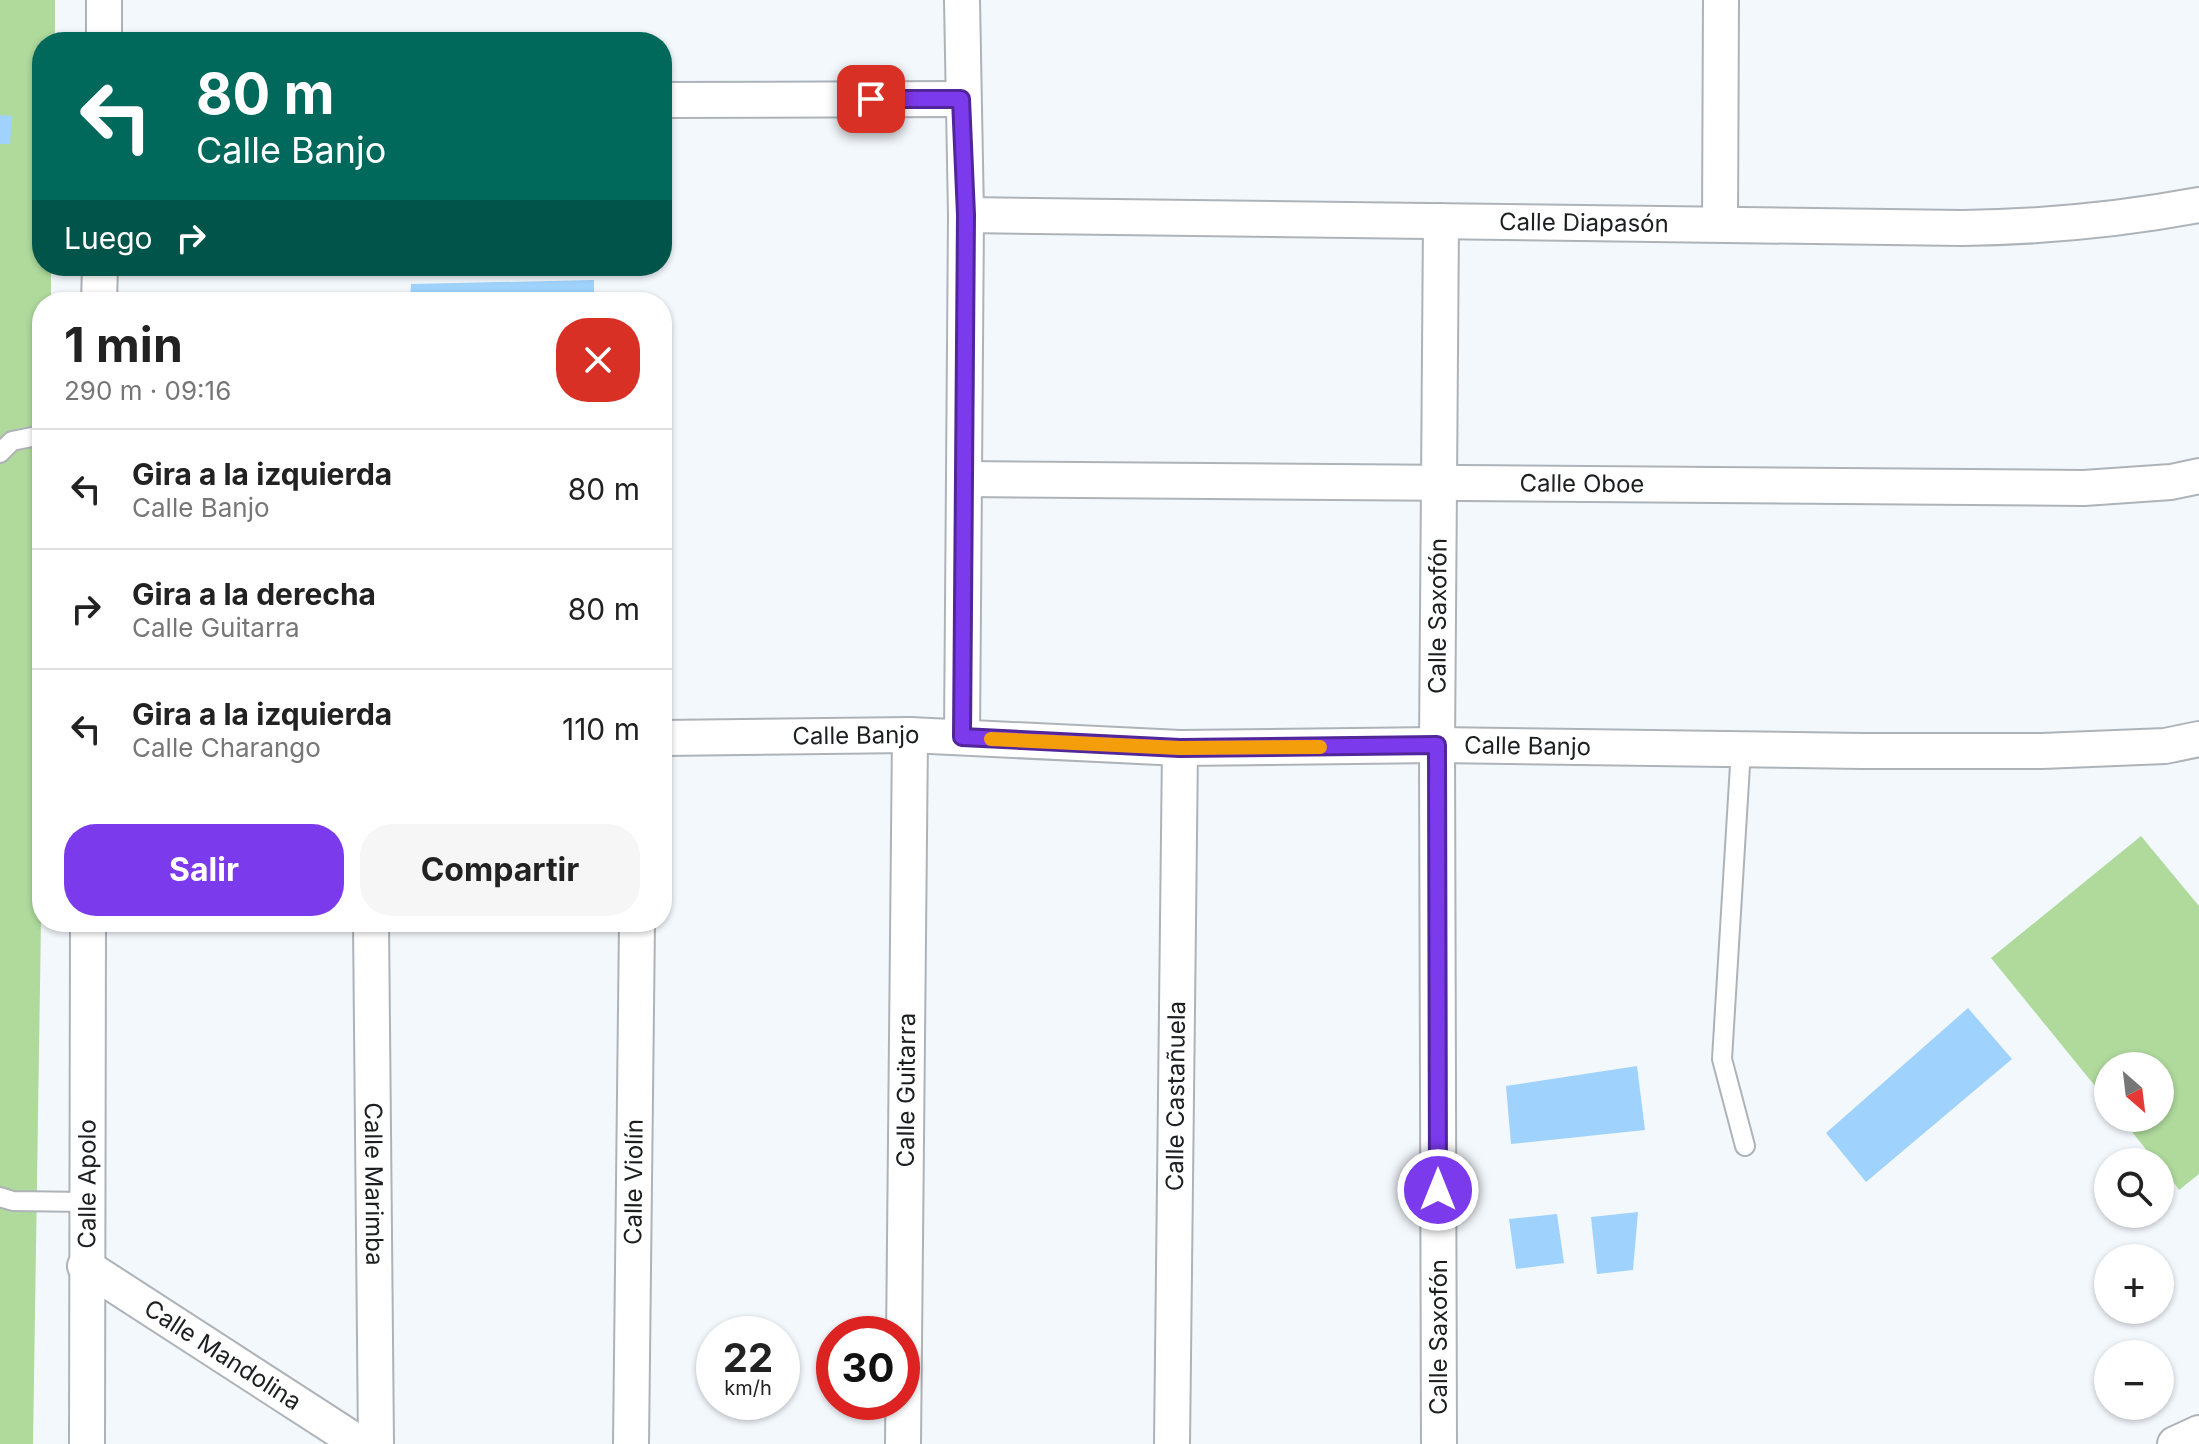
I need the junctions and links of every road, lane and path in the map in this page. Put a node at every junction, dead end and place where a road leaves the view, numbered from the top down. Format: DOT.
graph roads {
  1 [pos="104,0"];
  2 [pos="962,0"];
  3 [pos="1721,0"];
  4 [pos="104,32"];
  5 [pos="961,99"];
  6 [pos="672,100"];
  7 [pos="2199,205"];
  8 [pos="966,215"];
  9 [pos="1441,221"];
  10 [pos="1720,224"];
  11 [pos="32,437"];
  12 [pos="0,453"];
  13 [pos="2199,476"];
  14 [pos="964,479"];
  15 [pos="1440,484"];
  16 [pos="910,735"];
  17 [pos="962,737"];
  18 [pos="672,738"];
  19 [pos="2199,739"];
  20 [pos="1437,745"];
  21 [pos="1180,748"];
  22 [pos="1741,749"];
  23 [pos="88,932"];
  24 [pos="371,932"];
  25 [pos="637,932"];
  26 [pos="1745,1146"];
  27 [pos="0,1197"];
  28 [pos="86,1202"];
  29 [pos="85,1266"];
  30 [pos="2199,1433"];
  31 [pos="87,1444"];
  32 [pos="360,1444"];
  33 [pos="376,1444"];
  34 [pos="631,1444"];
  35 [pos="903,1444"];
  36 [pos="1172,1444"];
  37 [pos="1439,1444"];
  38 [pos="2175,1444"];
  1 -- 4 [label="street"];
  2 -- 5 [label="street"];
  3 -- 10 [label="street"];
  5 -- 6 [label="street"];
  5 -- 8 [label="street"];
  7 -- 10 [label="street, Calle Diapasón"];
  8 -- 9 [label="street, Calle Diapasón"];
  8 -- 14 [label="street"];
  9 -- 10 [label="street, Calle Diapasón"];
  9 -- 15 [label="street, Calle Saxofón"];
  11 -- 12 [label="lane"];
  13 -- 15 [label="street, Calle Oboe"];
  14 -- 15 [label="street, Calle Oboe"];
  14 -- 17 [label="street"];
  15 -- 20 [label="street, Calle Saxofón"];
  16 -- 17 [label="street, Calle Banjo"];
  16 -- 18 [label="street, Calle Banjo"];
  16 -- 35 [label="street, Calle Guitarra"];
  17 -- 21 [label="street, Calle Banjo"];
  19 -- 22 [label="street, Calle Banjo"];
  20 -- 21 [label="street, Calle Banjo"];
  20 -- 22 [label="street, Calle Banjo"];
  20 -- 37 [label="street, Calle Saxofón"];
  21 -- 36 [label="street, Calle Castañuela"];
  22 -- 26 [label="lane"];
  23 -- 28 [label="street, Calle Apolo"];
  24 -- 33 [label="street, Calle Marimba"];
  25 -- 34 [label="street, Calle Violín"];
  27 -- 28 [label="lane"];
  28 -- 29 [label="street, Calle Apolo"];
  29 -- 31 [label="street, Calle Apolo"];
  29 -- 32 [label="street, Calle Mandolina"];
  30 -- 38 [label="street"];
}
